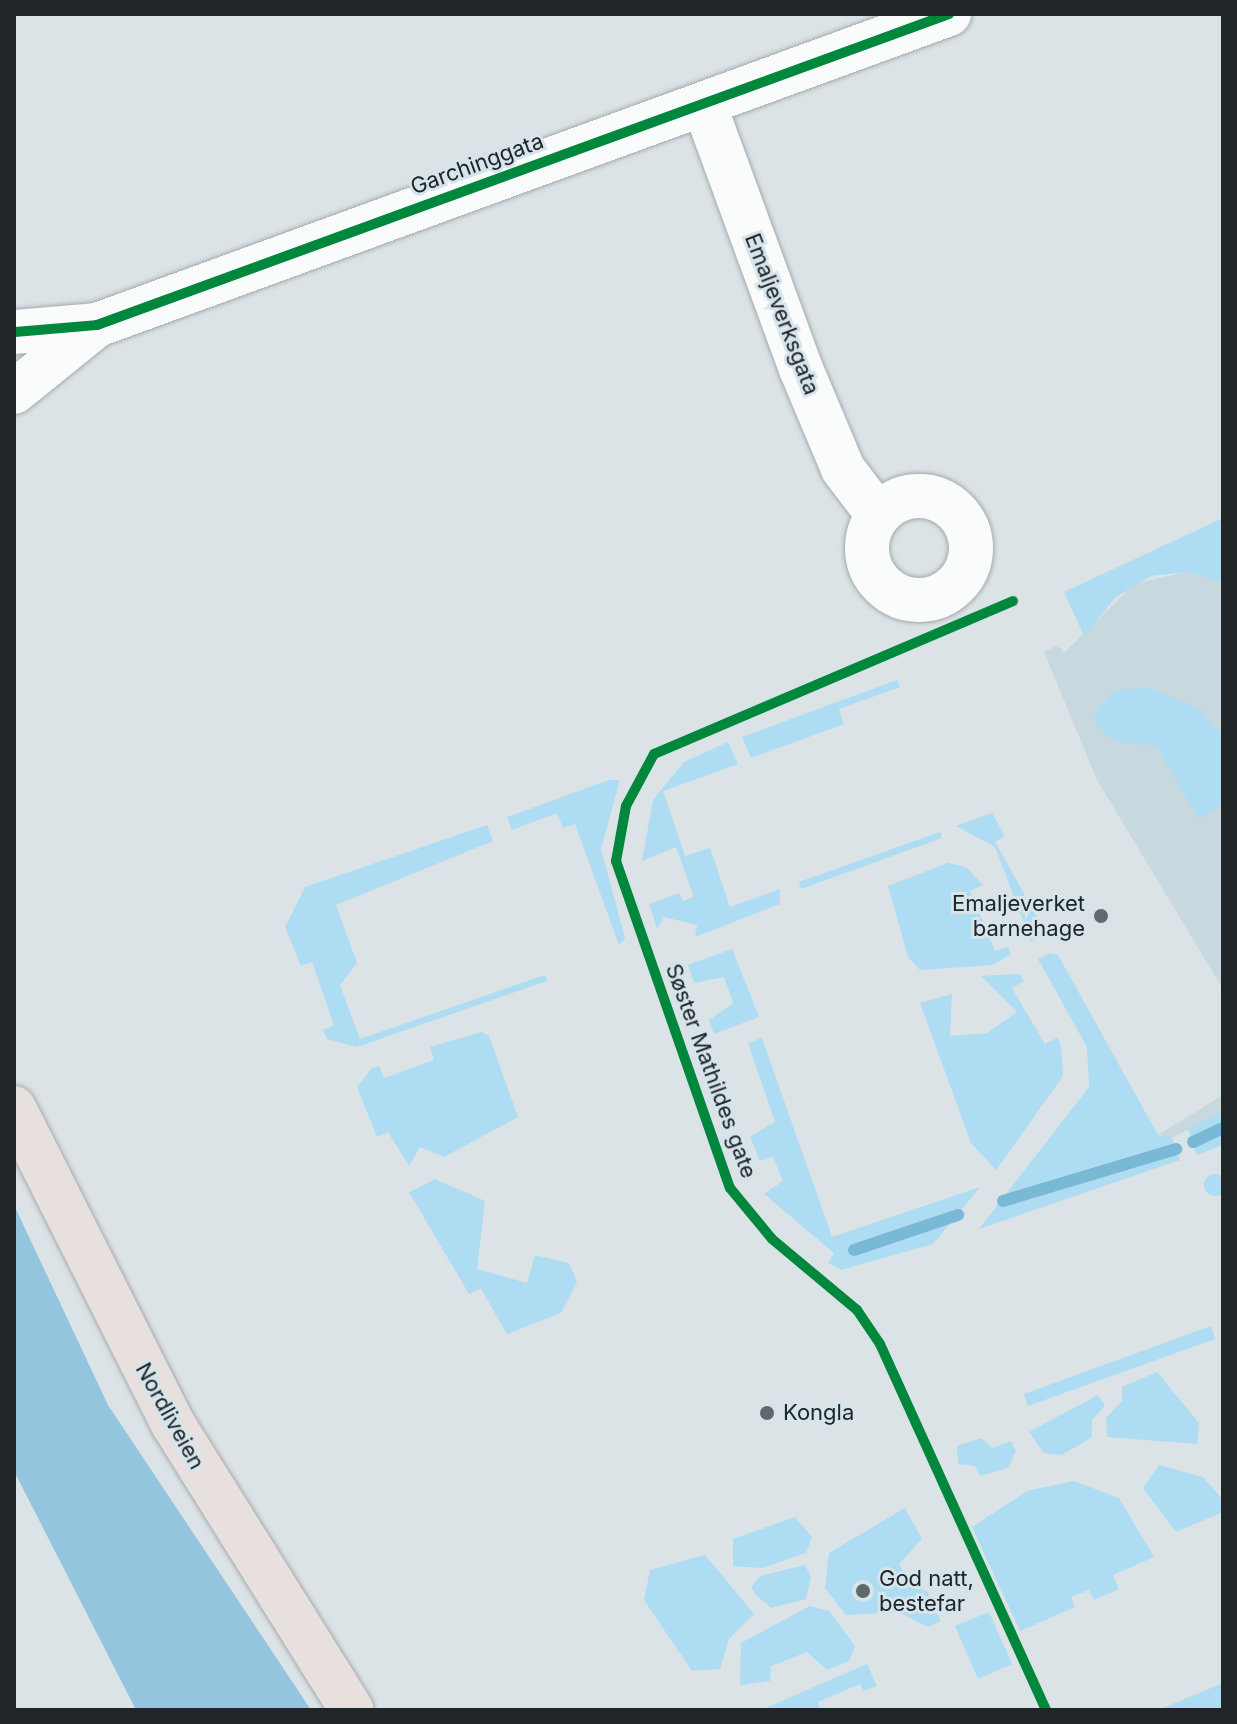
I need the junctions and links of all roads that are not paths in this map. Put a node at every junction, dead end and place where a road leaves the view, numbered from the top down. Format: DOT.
graph roads {
  1 [pos="949,14"];
  2 [pos="862,29"];
  3 [pos="704,104"];
  4 [pos="97,325"];
  5 [pos="14,332"];
  6 [pos="14,392"];
  7 [pos="878,515"];
  8 [pos="14,1108"];
  9 [pos="352,1710"];
  1 -- 2 [label="street, Garchinggata"];
  2 -- 3 [label="street, Garchinggata"];
  3 -- 4 [label="street, Garchinggata"];
  3 -- 7 [label="street, Emaljeverksgata"];
  4 -- 5 [label="street, Garchinggata"];
  4 -- 6 [label="street, Garchinggata"];
  8 -- 9 [label="main road, Nordliveien"];
}
